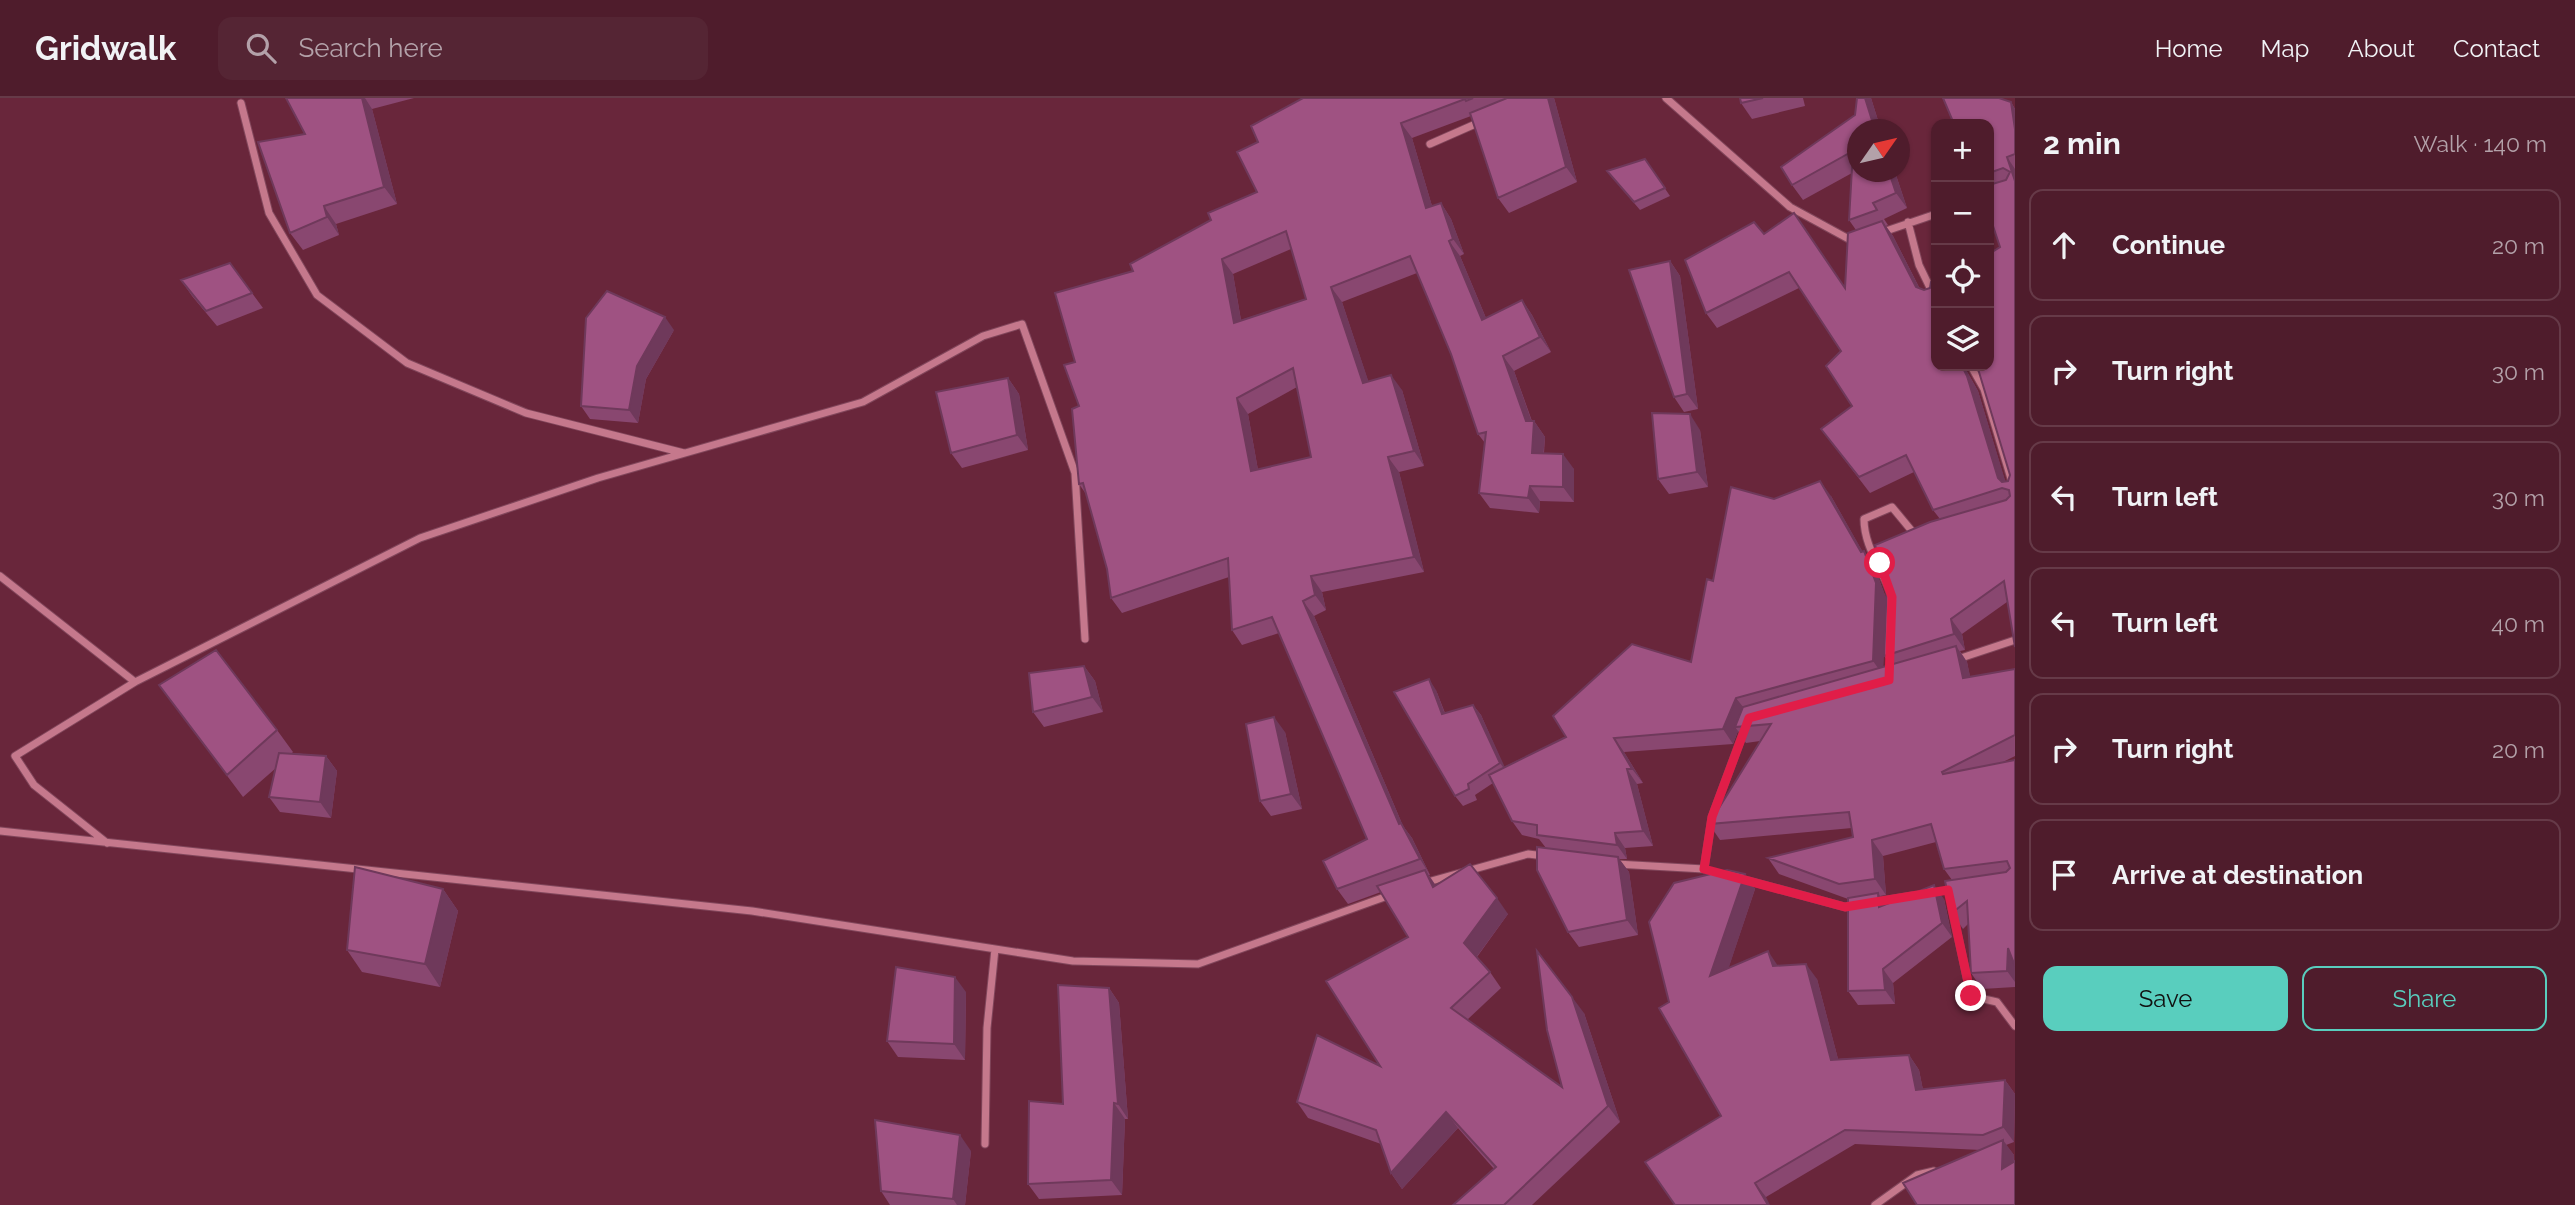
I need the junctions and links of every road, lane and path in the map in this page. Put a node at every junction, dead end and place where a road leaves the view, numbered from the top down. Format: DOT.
graph roads {
  1 [pos="1666,98"];
  2 [pos="241,103"];
  3 [pos="1490,117"];
  4 [pos="1430,144"];
  5 [pos="1931,215"];
  6 [pos="1908,222"];
  7 [pos="1876,235"];
  8 [pos="1866,239"];
  9 [pos="1931,290"];
  10 [pos="1974,371"];
  11 [pos="685,453"];
  12 [pos="2015,492"];
  13 [pos="1927,534"];
  14 [pos="0,576"];
  15 [pos="1892,597"];
  16 [pos="1085,639"];
  17 [pos="2015,640"];
  18 [pos="1942,664"];
  19 [pos="135,682"];
  20 [pos="1749,718"];
  21 [pos="0,831"];
  22 [pos="107,843"];
  23 [pos="1553,857"];
  24 [pos="1604,863"];
  25 [pos="1704,869"];
  26 [pos="1717,873"];
  27 [pos="1730,876"];
  28 [pos="1417,886"];
  29 [pos="1405,890"];
  30 [pos="1922,894"];
  31 [pos="1951,903"];
  32 [pos="995,949"];
  33 [pos="2015,1026"];
  34 [pos="985,1144"];
  35 [pos="1944,1169"];
  36 [pos="1875,1205"];
  1 -- 8 [label="street"];
  2 -- 11 [label="street"];
  3 -- 4 [label="street"];
  5 -- 6 [label="street"];
  6 -- 7 [label="street"];
  6 -- 9 [label="street"];
  10 -- 12 [label="street"];
  11 -- 16 [label="street"];
  11 -- 19 [label="street"];
  13 -- 15 [label="street"];
  14 -- 19 [label="street"];
  17 -- 18 [label="street"];
  19 -- 22 [label="street"];
  20 -- 25 [label="street"];
  21 -- 22 [label="street"];
  22 -- 32 [label="street"];
  23 -- 28 [label="street"];
  24 -- 25 [label="street"];
  25 -- 26 [label="street"];
  27 -- 30 [label="street"];
  29 -- 32 [label="street"];
  31 -- 33 [label="street"];
  32 -- 34 [label="street"];
  35 -- 36 [label="street"];
}
